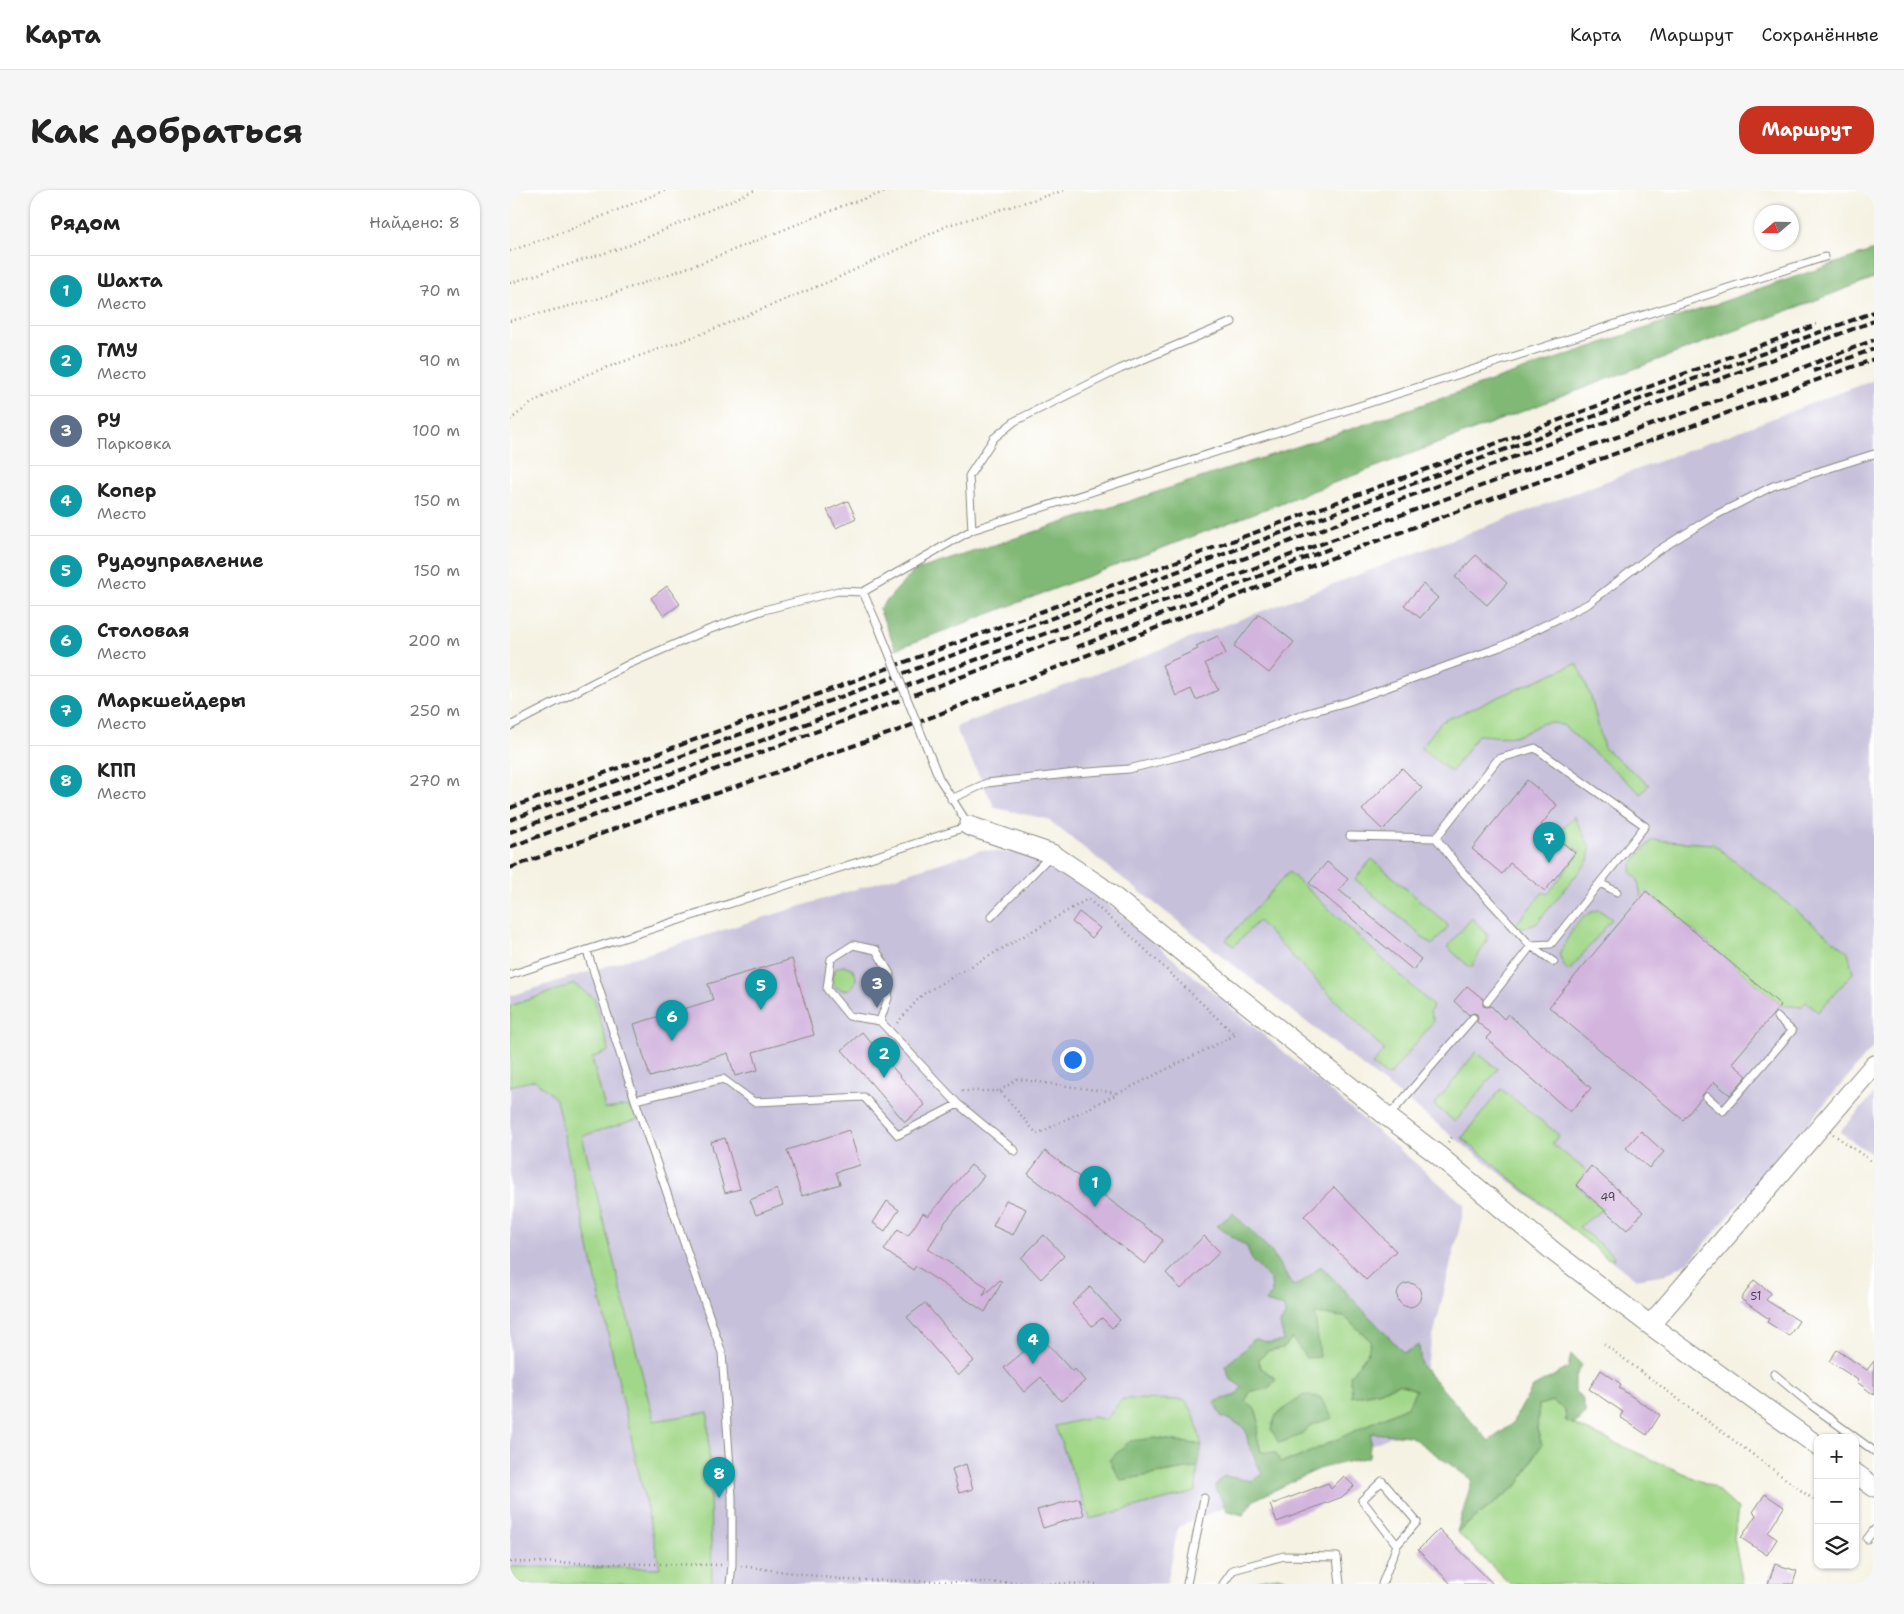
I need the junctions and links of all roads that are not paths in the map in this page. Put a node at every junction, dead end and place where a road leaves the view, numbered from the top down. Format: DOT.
graph roads {
  1 [pos="1825,257"];
  2 [pos="1232,322"];
  3 [pos="1874,454"];
  4 [pos="972,530"];
  5 [pos="863,592"];
  6 [pos="510,726"];
  7 [pos="952,799"];
  8 [pos="969,826"];
  9 [pos="1350,836"];
  10 [pos="1436,838"];
  11 [pos="1052,854"];
  12 [pos="1600,882"];
  13 [pos="1617,892"];
  14 [pos="991,917"];
  15 [pos="1531,946"];
  16 [pos="587,951"];
  17 [pos="1554,962"];
  18 [pos="510,975"];
  19 [pos="1487,1002"];
  20 [pos="1777,1017"];
  21 [pos="1473,1018"];
  22 [pos="880,1021"];
  23 [pos="1874,1065"];
  24 [pos="1707,1097"];
  25 [pos="635,1100"];
  26 [pos="958,1104"];
  27 [pos="1388,1117"];
  28 [pos="1015,1152"];
  29 [pos="1650,1324"];
  30 [pos="1774,1374"];
  31 [pos="1814,1443"];
  32 [pos="1874,1451"];
  33 [pos="1859,1476"];
  34 [pos="1874,1487"];
  35 [pos="1204,1498"];
  36 [pos="1874,1530"];
  37 [pos="1867,1539"];
  38 [pos="1397,1545"];
  39 [pos="730,1584"];
  40 [pos="1187,1584"];
  41 [pos="1223,1584"];
  42 [pos="1340,1584"];
  43 [pos="1382,1584"];
  1 -- 4 [label="lane"];
  2 -- 4 [label="lane"];
  3 -- 7 [label="lane"];
  4 -- 5 [label="lane"];
  5 -- 6 [label="lane"];
  5 -- 7 [label="lane, bridge"];
  7 -- 8 [label="lane"];
  8 -- 11 [label="street"];
  8 -- 16 [label="lane"];
  9 -- 10 [label="lane"];
  10 -- 12 [label="lane"];
  10 -- 15 [label="lane"];
  11 -- 14 [label="lane"];
  11 -- 27 [label="street"];
  12 -- 13 [label="lane"];
  12 -- 15 [label="lane"];
  15 -- 17 [label="lane"];
  15 -- 19 [label="lane"];
  16 -- 18 [label="lane"];
  16 -- 25 [label="lane"];
  20 -- 24 [label="lane"];
  21 -- 27 [label="lane"];
  22 -- 22 [label="lane"];
  22 -- 26 [label="lane"];
  23 -- 29 [label="street"];
  25 -- 26 [label="lane"];
  25 -- 39 [label="lane"];
  26 -- 28 [label="lane"];
  27 -- 29 [label="street"];
  29 -- 31 [label="street"];
  30 -- 32 [label="lane"];
  33 -- 34 [label="street"];
  35 -- 40 [label="lane"];
  36 -- 37 [label="lane"];
  38 -- 38 [label="lane"];
  38 -- 43 [label="lane"];
  41 -- 42 [label="lane"];
}
